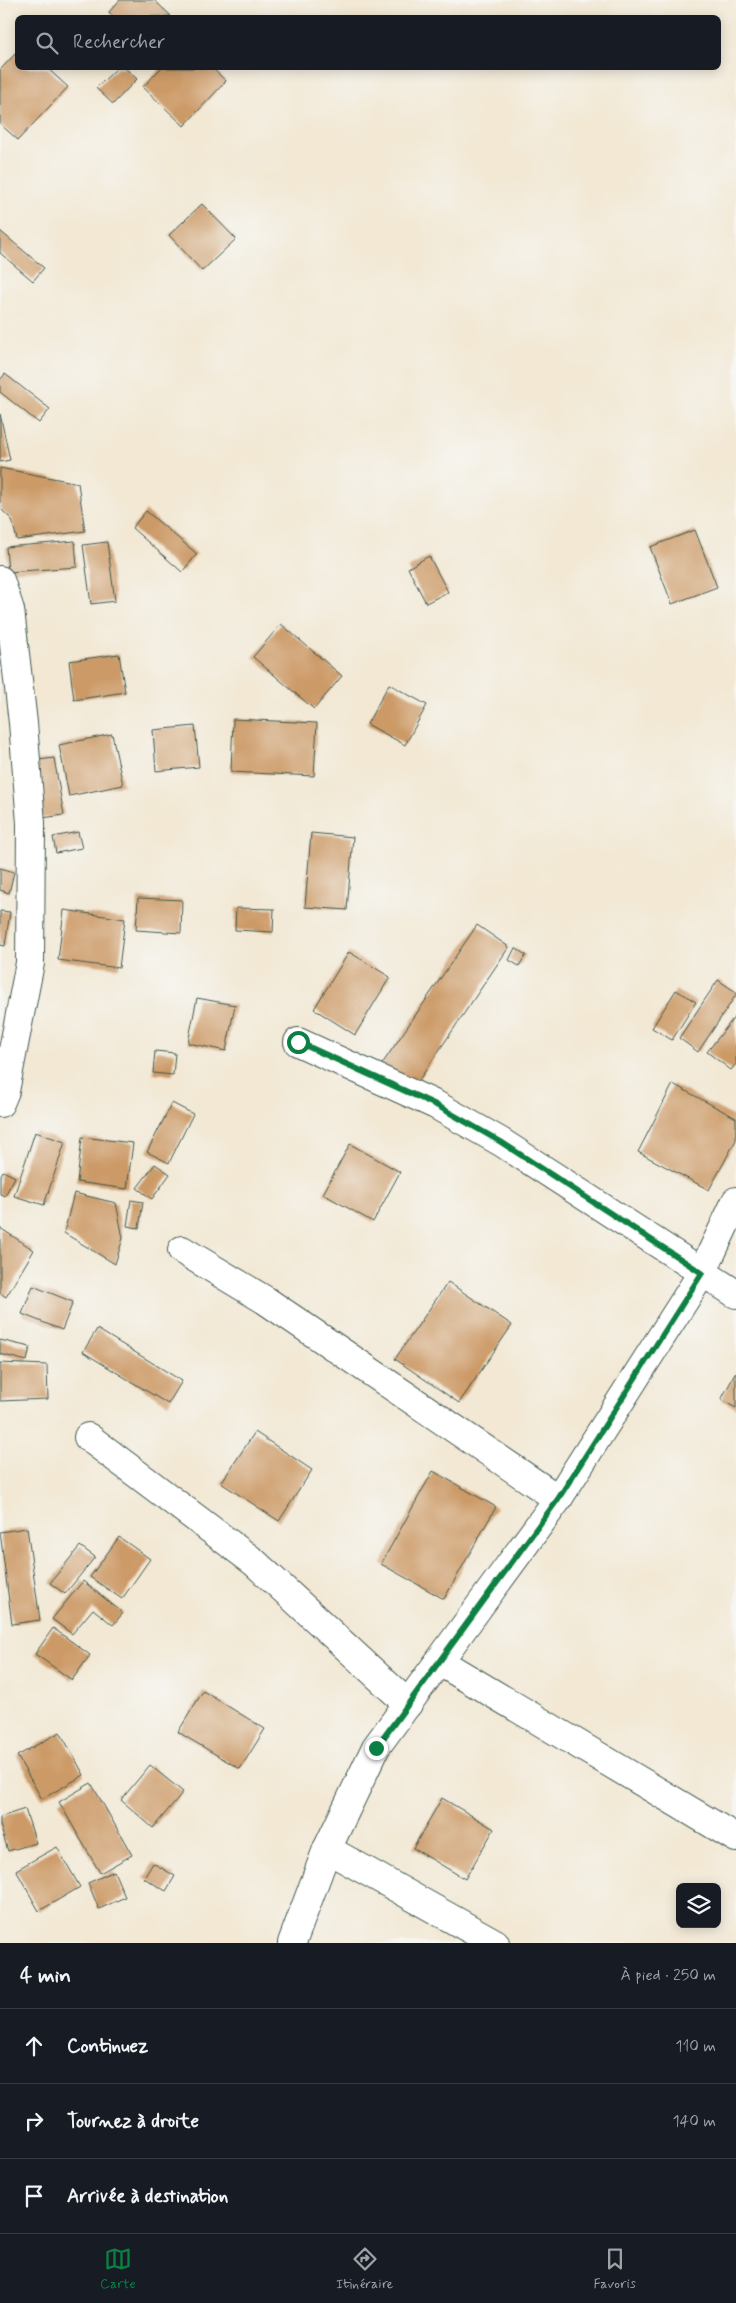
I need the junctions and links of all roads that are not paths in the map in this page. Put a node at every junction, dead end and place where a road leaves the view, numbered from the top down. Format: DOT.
graph roads {
  1 [pos="0,580"];
  2 [pos="298,1042"];
  3 [pos="2,1095"];
  4 [pos="736,1201"];
  5 [pos="182,1250"];
  6 [pos="702,1273"];
  7 [pos="736,1294"];
  8 [pos="88,1437"];
  9 [pos="558,1499"];
  10 [pos="440,1662"];
  11 [pos="408,1704"];
  12 [pos="736,1838"];
  13 [pos="327,1849"];
  14 [pos="292,1943"];
  15 [pos="495,1943"];
  1 -- 3 [label="street"];
  2 -- 6 [label="street"];
  4 -- 6 [label="street"];
  5 -- 9 [label="street"];
  6 -- 7 [label="street"];
  6 -- 9 [label="street"];
  8 -- 11 [label="street"];
  9 -- 10 [label="street"];
  10 -- 11 [label="street"];
  10 -- 12 [label="street"];
  11 -- 13 [label="street"];
  13 -- 14 [label="street"];
  13 -- 15 [label="street"];
}
